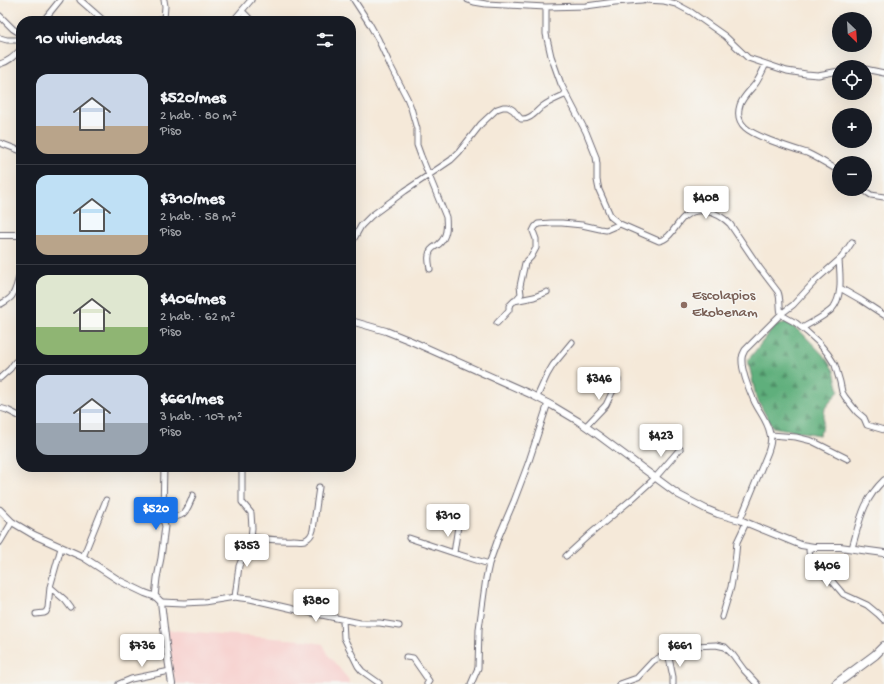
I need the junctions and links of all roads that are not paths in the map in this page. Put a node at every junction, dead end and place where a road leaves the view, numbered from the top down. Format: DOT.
graph roads {
  1 [pos="60,0"];
  2 [pos="80,0"];
  3 [pos="164,0"];
  4 [pos="251,0"];
  5 [pos="354,0"];
  6 [pos="468,0"];
  7 [pos="567,0"];
  8 [pos="642,0"];
  9 [pos="646,0"];
  10 [pos="546,7"];
  11 [pos="566,7"];
  12 [pos="243,12"];
  13 [pos="0,16"];
  14 [pos="47,16"];
  15 [pos="98,16"];
  16 [pos="165,16"];
  17 [pos="239,16"];
  18 [pos="243,16"];
  19 [pos="247,16"];
  20 [pos="16,31"];
  21 [pos="0,38"];
  22 [pos="16,40"];
  23 [pos="16,55"];
  24 [pos="0,64"];
  25 [pos="766,64"];
  26 [pos="872,70"];
  27 [pos="832,72"];
  28 [pos="884,73"];
  29 [pos="566,94"];
  30 [pos="0,143"];
  31 [pos="16,149"];
  32 [pos="832,167"];
  33 [pos="429,176"];
  34 [pos="872,195"];
  35 [pos="884,197"];
  36 [pos="620,224"];
  37 [pos="0,235"];
  38 [pos="16,235"];
  39 [pos="356,235"];
  40 [pos="852,242"];
  41 [pos="839,260"];
  42 [pos="430,269"];
  43 [pos="16,287"];
  44 [pos="840,288"];
  45 [pos="547,292"];
  46 [pos="514,301"];
  47 [pos="1,304"];
  48 [pos="781,314"];
  49 [pos="884,315"];
  50 [pos="356,322"];
  51 [pos="497,323"];
  52 [pos="802,328"];
  53 [pos="572,342"];
  54 [pos="15,362"];
  55 [pos="0,378"];
  56 [pos="618,380"];
  57 [pos="537,397"];
  58 [pos="548,403"];
  59 [pos="0,408"];
  60 [pos="16,414"];
  61 [pos="586,426"];
  62 [pos="884,430"];
  63 [pos="771,435"];
  64 [pos="680,449"];
  65 [pos="848,459"];
  66 [pos="164,472"];
  67 [pos="242,472"];
  68 [pos="655,478"];
  69 [pos="884,480"];
  70 [pos="318,487"];
  71 [pos="193,495"];
  72 [pos="106,500"];
  73 [pos="0,510"];
  74 [pos="164,520"];
  75 [pos="12,522"];
  76 [pos="743,522"];
  77 [pos="458,526"];
  78 [pos="251,537"];
  79 [pos="409,538"];
  80 [pos="0,542"];
  81 [pos="814,547"];
  82 [pos="62,548"];
  83 [pos="852,548"];
  84 [pos="454,553"];
  85 [pos="884,554"];
  86 [pos="566,556"];
  87 [pos="82,557"];
  88 [pos="490,564"];
  89 [pos="50,587"];
  90 [pos="155,597"];
  91 [pos="235,597"];
  92 [pos="161,602"];
  93 [pos="71,608"];
  94 [pos="36,614"];
  95 [pos="722,617"];
  96 [pos="343,620"];
  97 [pos="884,620"];
  98 [pos="399,626"];
  99 [pos="884,646"];
  100 [pos="668,653"];
  101 [pos="406,657"];
  102 [pos="170,671"];
  103 [pos="379,683"];
  104 [pos="120,684"];
  105 [pos="172,684"];
  106 [pos="427,684"];
  107 [pos="471,684"];
  108 [pos="620,684"];
  109 [pos="673,684"];
  110 [pos="757,684"];
  111 [pos="836,684"];
  1 -- 14 [label="street"];
  2 -- 15 [label="street"];
  3 -- 16 [label="street"];
  4 -- 12 [label="street"];
  5 -- 33 [label="street"];
  6 -- 10 [label="street"];
  7 -- 11 [label="street"];
  8 -- 11 [label="street"];
  9 -- 25 [label="street"];
  10 -- 11 [label="street"];
  10 -- 29 [label="street"];
  12 -- 17 [label="street"];
  12 -- 18 [label="street"];
  12 -- 19 [label="street"];
  13 -- 20 [label="street"];
  21 -- 22 [label="street"];
  23 -- 24 [label="street"];
  25 -- 27 [label="street"];
  25 -- 32 [label="street"];
  26 -- 28 [label="street"];
  29 -- 33 [label="street"];
  29 -- 36 [label="street"];
  30 -- 31 [label="street"];
  33 -- 39 [label="street"];
  33 -- 42 [label="street"];
  34 -- 35 [label="street"];
  36 -- 46 [label="street"];
  36 -- 48 [label="street"];
  37 -- 38 [label="street"];
  40 -- 41 [label="street"];
  41 -- 44 [label="street"];
  41 -- 48 [label="street"];
  43 -- 47 [label="street"];
  44 -- 49 [label="street"];
  44 -- 52 [label="street"];
  45 -- 46 [label="street"];
  46 -- 51 [label="street"];
  48 -- 52 [label="street"];
  48 -- 63 [label="street"];
  50 -- 57 [label="street"];
  52 -- 62 [label="street"];
  53 -- 57 [label="street"];
  54 -- 55 [label="street"];
  56 -- 61 [label="street"];
  57 -- 58 [label="street"];
  58 -- 61 [label="street"];
  58 -- 88 [label="street"];
  59 -- 60 [label="street"];
  61 -- 68 [label="street"];
  63 -- 65 [label="street"];
  63 -- 76 [label="street"];
  64 -- 68 [label="street"];
  66 -- 74 [label="street"];
  67 -- 78 [label="street"];
  68 -- 76 [label="street"];
  68 -- 86 [label="street"];
  69 -- 83 [label="street"];
  70 -- 78 [label="street"];
  71 -- 74 [label="street"];
  72 -- 87 [label="street"];
  73 -- 75 [label="street"];
  74 -- 90 [label="street"];
  75 -- 80 [label="street"];
  75 -- 82 [label="street"];
  76 -- 81 [label="street"];
  76 -- 95 [label="street"];
  77 -- 84 [label="street"];
  78 -- 91 [label="street"];
  79 -- 84 [label="street"];
  81 -- 83 [label="street"];
  81 -- 97 [label="street"];
  82 -- 87 [label="street"];
  82 -- 89 [label="street"];
  83 -- 85 [label="street"];
  84 -- 88 [label="street"];
  87 -- 90 [label="street"];
  88 -- 107 [label="street"];
  89 -- 93 [label="street"];
  89 -- 94 [label="street"];
  90 -- 92 [label="street"];
  91 -- 92 [label="street"];
  91 -- 96 [label="street"];
  92 -- 102 [label="street"];
  96 -- 98 [label="street"];
  96 -- 103 [label="street"];
  99 -- 111 [label="main road"];
  100 -- 108 [label="street"];
  100 -- 109 [label="street"];
  100 -- 110 [label="street"];
  101 -- 106 [label="street"];
  102 -- 104 [label="street"];
  102 -- 105 [label="street"];
}
